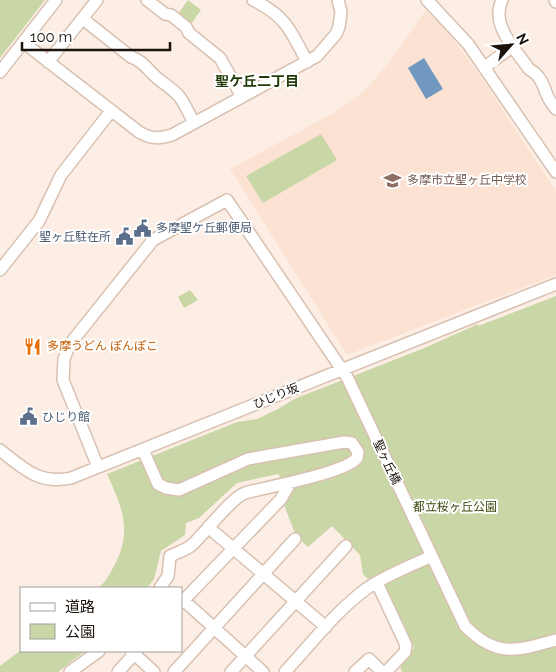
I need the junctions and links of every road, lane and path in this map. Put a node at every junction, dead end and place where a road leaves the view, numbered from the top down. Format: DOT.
graph roads {
  1 [pos="56,0"];
  2 [pos="97,0"];
  3 [pos="253,0"];
  4 [pos="338,0"];
  5 [pos="427,0"];
  6 [pos="502,0"];
  7 [pos="149,1"];
  8 [pos="83,19"];
  9 [pos="23,42"];
  10 [pos="514,46"];
  11 [pos="48,62"];
  12 [pos="307,62"];
  13 [pos="485,66"];
  14 [pos="0,72"];
  15 [pos="242,97"];
  16 [pos="556,109"];
  17 [pos="111,111"];
  18 [pos="194,123"];
  19 [pos="556,172"];
  20 [pos="0,270"];
  21 [pos="556,284"];
  22 [pos="342,370"];
  23 [pos="0,450"];
  24 [pos="143,450"];
  25 [pos="98,467"];
  26 [pos="290,483"];
  27 [pos="208,527"];
  28 [pos="295,539"];
  29 [pos="346,546"];
  30 [pos="233,548"];
  31 [pos="432,556"];
  32 [pos="263,573"];
  33 [pos="377,583"];
  34 [pos="165,587"];
  35 [pos="182,600"];
  36 [pos="296,601"];
  37 [pos="326,627"];
  38 [pos="215,628"];
  39 [pos="556,640"];
  40 [pos="98,652"];
  41 [pos="134,652"];
  42 [pos="245,656"];
  43 [pos="389,670"];
  44 [pos="70,672"];
  45 [pos="118,672"];
  46 [pos="154,672"];
  47 [pos="174,672"];
  48 [pos="231,672"];
  49 [pos="263,672"];
  50 [pos="285,672"];
  51 [pos="355,672"];
  1 -- 9 [label="street"];
  2 -- 8 [label="street"];
  3 -- 12 [label="street"];
  4 -- 12 [label="street"];
  5 -- 13 [label="street"];
  6 -- 10 [label="street"];
  7 -- 15 [label="street"];
  8 -- 11 [label="street"];
  8 -- 18 [label="street"];
  9 -- 11 [label="street"];
  9 -- 14 [label="street"];
  10 -- 13 [label="street"];
  10 -- 16 [label="street"];
  11 -- 17 [label="street"];
  12 -- 15 [label="street"];
  13 -- 19 [label="street"];
  15 -- 18 [label="street"];
  17 -- 18 [label="street"];
  17 -- 20 [label="street"];
  21 -- 22 [label="street, ひじり坂"];
  22 -- 24 [label="street, ひじり坂"];
  22 -- 25 [label="street, 聖ヶ丘橋"];
  22 -- 31 [label="street, 聖ヶ丘橋"];
  23 -- 25 [label="street, ひじり坂"];
  24 -- 25 [label="street, ひじり坂"];
  24 -- 26 [label="street"];
  26 -- 27 [label="street"];
  26 -- 30 [label="street"];
  27 -- 30 [label="street"];
  27 -- 34 [label="street"];
  28 -- 32 [label="street"];
  29 -- 36 [label="street"];
  30 -- 32 [label="street"];
  30 -- 35 [label="street"];
  31 -- 33 [label="street"];
  31 -- 39 [label="street, 聖ヶ丘橋"];
  32 -- 36 [label="street"];
  32 -- 38 [label="street"];
  33 -- 37 [label="street"];
  33 -- 43 [label="street"];
  35 -- 38 [label="street"];
  36 -- 37 [label="street"];
  36 -- 42 [label="street"];
  37 -- 50 [label="street"];
  38 -- 42 [label="street"];
  38 -- 47 [label="street"];
  40 -- 44 [label="street"];
  41 -- 45 [label="street"];
  41 -- 46 [label="street"];
  42 -- 48 [label="street"];
  42 -- 49 [label="street"];
  43 -- 51 [label="street"];
}
